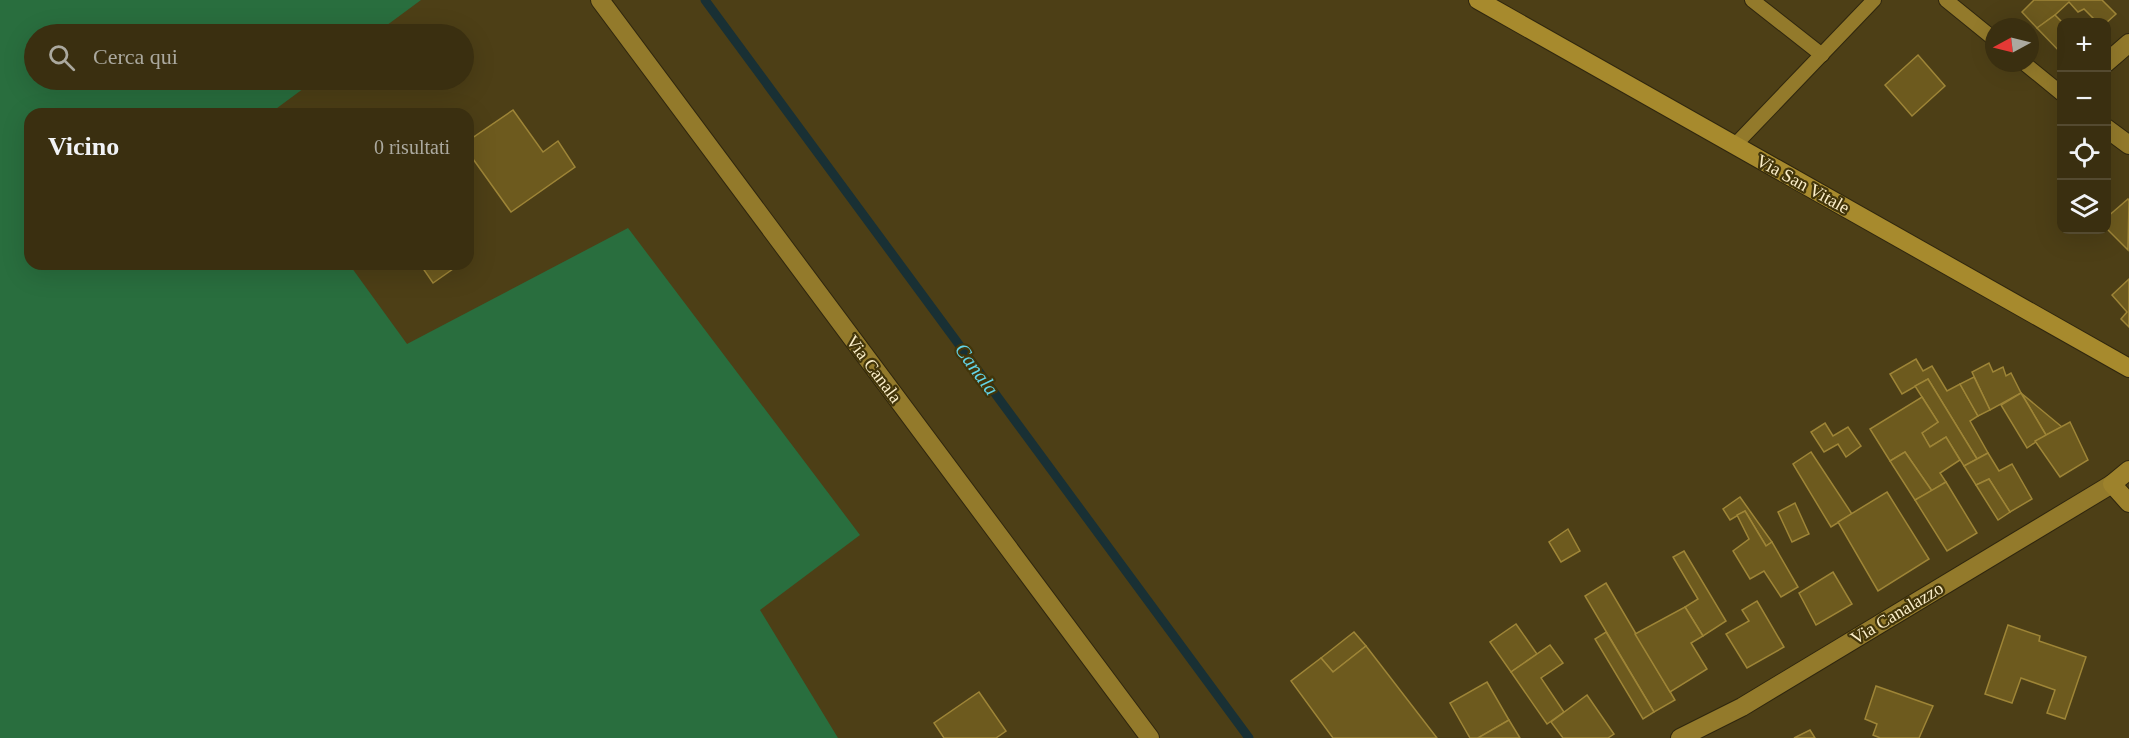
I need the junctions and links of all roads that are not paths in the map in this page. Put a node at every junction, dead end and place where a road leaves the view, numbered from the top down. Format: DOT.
graph roads {
  1 [pos="600,0"];
  2 [pos="1752,0"];
  3 [pos="1874,0"];
  4 [pos="1946,0"];
  5 [pos="1485,1"];
  6 [pos="1985,32"];
  7 [pos="2129,43"];
  8 [pos="1822,55"];
  9 [pos="2111,59"];
  10 [pos="2035,72"];
  11 [pos="2057,91"];
  12 [pos="2111,132"];
  13 [pos="1735,145"];
  14 [pos="2129,145"];
  15 [pos="2129,368"];
  16 [pos="2129,470"];
  17 [pos="2112,484"];
  18 [pos="2129,503"];
  19 [pos="1150,738"];
  20 [pos="1680,738"];
  1 -- 19 [label="street, Via Canala"];
  2 -- 8 [label="lane"];
  3 -- 8 [label="lane"];
  4 -- 6 [label="lane"];
  5 -- 13 [label="main road, Via San Vitale"];
  7 -- 9 [label="street"];
  8 -- 13 [label="lane"];
  10 -- 11 [label="lane"];
  12 -- 14 [label="street"];
  13 -- 15 [label="main road, Via San Vitale"];
  16 -- 17 [label="main road, Via Canalazzo"];
  17 -- 18 [label="main road"];
  17 -- 20 [label="street, Via Canalazzo"];
}
